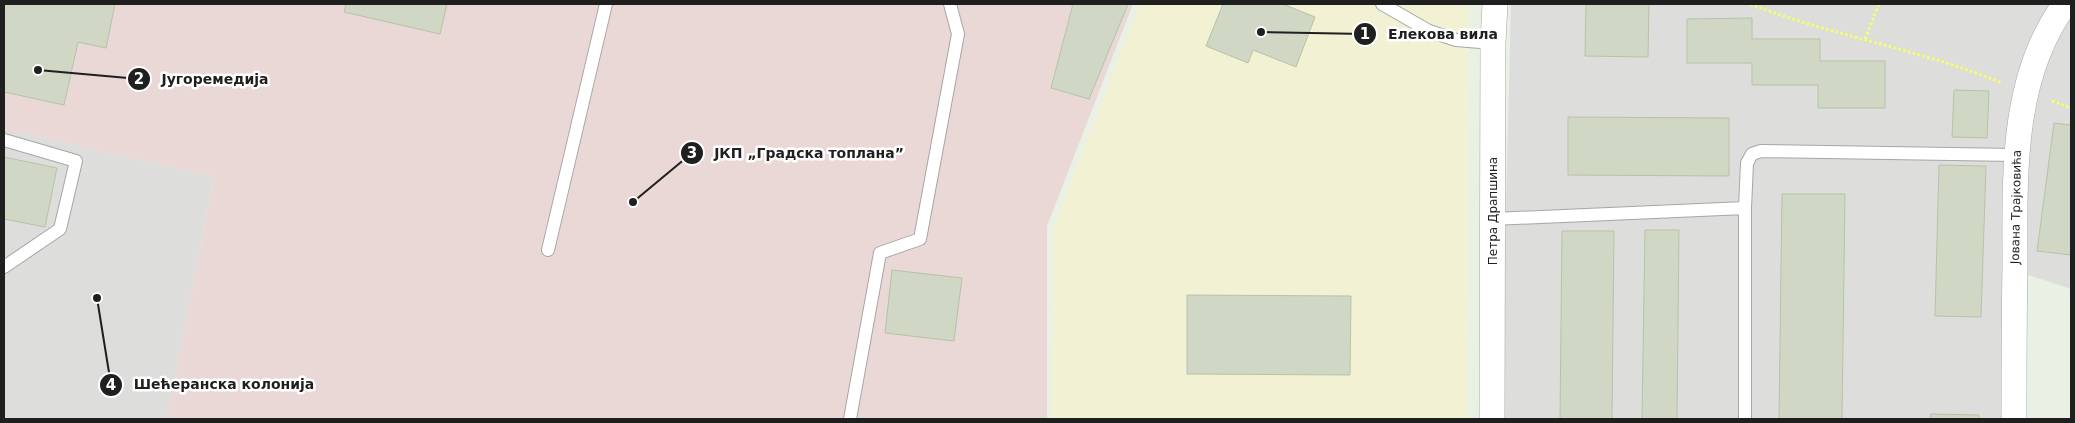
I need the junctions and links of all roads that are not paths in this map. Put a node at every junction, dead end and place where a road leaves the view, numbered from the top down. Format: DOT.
graph roads {
  1 [pos="606,4"];
  2 [pos="950,4"];
  3 [pos="1382,4"];
  4 [pos="1495,4"];
  5 [pos="2065,4"];
  6 [pos="1493,43"];
  7 [pos="4,140"];
  8 [pos="2015,155"];
  9 [pos="1745,208"];
  10 [pos="1493,219"];
  11 [pos="548,250"];
  12 [pos="4,267"];
  13 [pos="850,419"];
  14 [pos="1492,419"];
  15 [pos="1745,419"];
  16 [pos="2014,419"];
  1 -- 11 [label="lane"];
  2 -- 13 [label="lane"];
  3 -- 6 [label="lane"];
  4 -- 6 [label="street, Петра Драпшина"];
  5 -- 8 [label="street, Јована Трајковића"];
  6 -- 10 [label="street, Петра Драпшина"];
  7 -- 12 [label="lane"];
  8 -- 9 [label="lane"];
  8 -- 16 [label="street, Јована Трајковића"];
  9 -- 10 [label="lane"];
  9 -- 15 [label="lane"];
  10 -- 14 [label="street, Петра Драпшина"];
}
